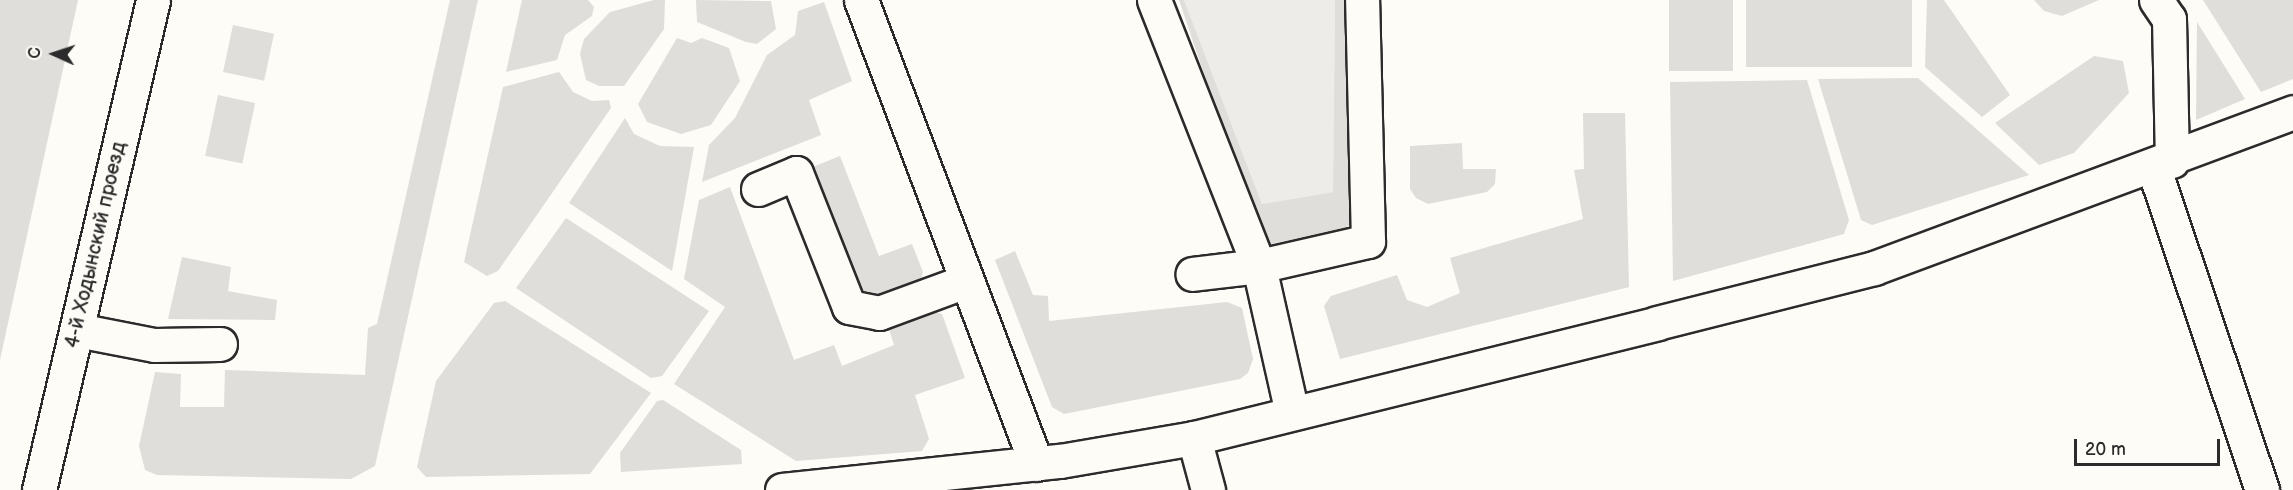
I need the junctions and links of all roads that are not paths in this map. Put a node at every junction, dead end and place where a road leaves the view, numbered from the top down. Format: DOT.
graph roads {
  1 [pos="153,0"];
  2 [pos="861,0"];
  3 [pos="1154,0"];
  4 [pos="1362,0"];
  5 [pos="2156,0"];
  6 [pos="2293,112"];
  7 [pos="2162,164"];
  8 [pos="758,189"];
  9 [pos="1259,266"];
  10 [pos="1192,274"];
  11 [pos="966,281"];
  12 [pos="77,330"];
  13 [pos="220,344"];
  14 [pos="1292,413"];
  15 [pos="1194,438"];
  16 [pos="1036,464"];
  17 [pos="41,490"];
  18 [pos="782,490"];
  19 [pos="1208,490"];
  20 [pos="2262,490"];
  1 -- 12 [label="street, 4-й Ходынский проезд"];
  2 -- 11 [label="street"];
  3 -- 9 [label="street"];
  4 -- 9 [label="street"];
  5 -- 7 [label="street"];
  6 -- 7 [label="street"];
  7 -- 14 [label="street"];
  7 -- 20 [label="street"];
  8 -- 11 [label="street"];
  9 -- 10 [label="street"];
  9 -- 14 [label="street"];
  11 -- 16 [label="street"];
  12 -- 13 [label="street"];
  12 -- 17 [label="street, 4-й Ходынский проезд"];
  14 -- 15 [label="street"];
  15 -- 16 [label="street"];
  15 -- 19 [label="street"];
  16 -- 18 [label="street"];
}
